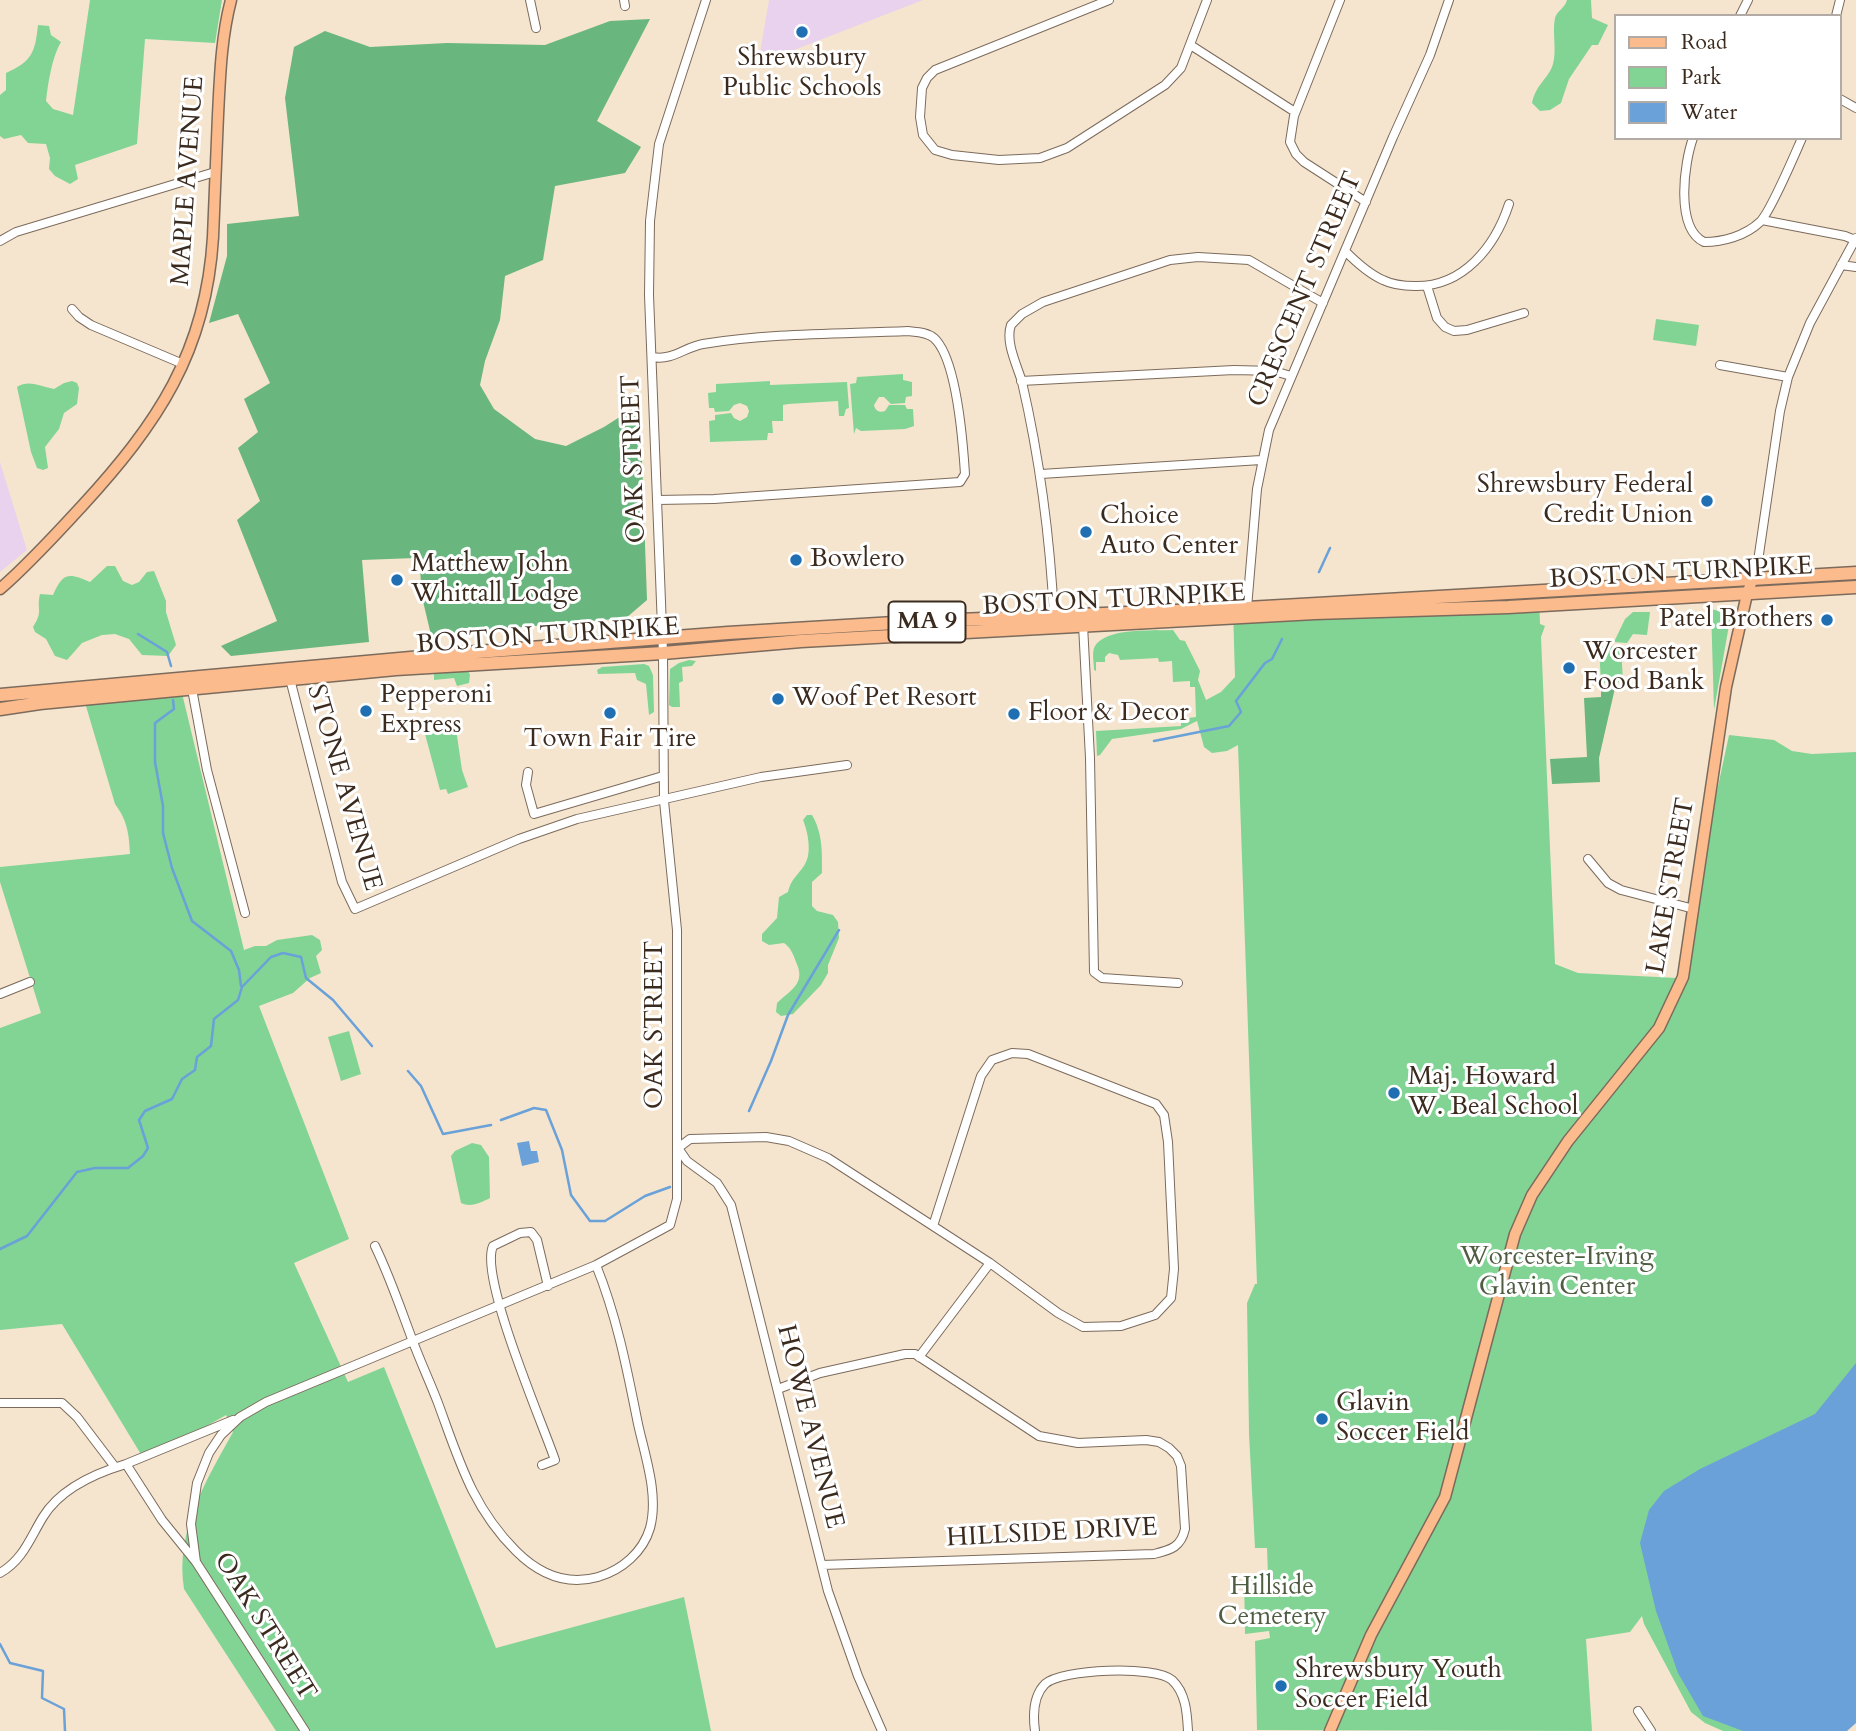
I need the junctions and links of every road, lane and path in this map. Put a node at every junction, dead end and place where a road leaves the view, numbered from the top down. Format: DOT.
graph roads {
  1 [pos="231,0"];
  2 [pos="530,0"];
  3 [pos="706,0"];
  4 [pos="1109,0"];
  5 [pos="1207,0"];
  6 [pos="1340,0"];
  7 [pos="1449,0"];
  8 [pos="536,28"];
  9 [pos="1192,46"];
  10 [pos="1296,112"];
  11 [pos="1693,140"];
  12 [pos="1801,140"];
  13 [pos="215,172"];
  14 [pos="1366,202"];
  15 [pos="1509,204"];
  16 [pos="1762,220"];
  17 [pos="1855,239"];
  18 [pos="0,241"];
  19 [pos="1345,251"];
  20 [pos="1841,265"];
  21 [pos="1856,267"];
  22 [pos="1427,286"];
  23 [pos="1323,303"];
  24 [pos="72,309"];
  25 [pos="1524,313"];
  26 [pos="653,358"];
  27 [pos="183,364"];
  28 [pos="1720,365"];
  29 [pos="1291,376"];
  30 [pos="1788,377"];
  31 [pos="1021,381"];
  32 [pos="1261,460"];
  33 [pos="1041,474"];
  34 [pos="657,500"];
  35 [pos="1856,573"];
  36 [pos="1753,578"];
  37 [pos="1856,587"];
  38 [pos="0,589"];
  39 [pos="1746,594"];
  40 [pos="1247,608"];
  41 [pos="1054,617"];
  42 [pos="1083,625"];
  43 [pos="662,638"];
  44 [pos="663,653"];
  45 [pos="290,679"];
  46 [pos="192,689"];
  47 [pos="0,695"];
  48 [pos="0,709"];
  49 [pos="847,765"];
  50 [pos="528,772"];
  51 [pos="663,776"];
  52 [pos="664,801"];
  53 [pos="1588,859"];
  54 [pos="1694,909"];
  55 [pos="245,913"];
  56 [pos="30,982"];
  57 [pos="1178,983"];
  58 [pos="0,994"];
  59 [pos="678,1148"];
  60 [pos="933,1226"];
  61 [pos="375,1246"];
  62 [pos="990,1263"];
  63 [pos="596,1265"];
  64 [pos="548,1286"];
  65 [pos="498,1306"];
  66 [pos="413,1341"];
  67 [pos="919,1357"];
  68 [pos="778,1389"];
  69 [pos="0,1403"];
  70 [pos="240,1417"];
  71 [pos="127,1464"];
  72 [pos="542,1465"];
  73 [pos="115,1467"];
  74 [pos="196,1562"];
  75 [pos="821,1565"];
  76 [pos="0,1573"];
  77 [pos="1638,1712"];
  78 [pos="304,1731"];
  79 [pos="882,1731"];
  80 [pos="1035,1731"];
  81 [pos="1188,1731"];
  82 [pos="1330,1731"];
  83 [pos="1651,1731"];
  1 -- 13 [label="main road, MAPLE AVENUE"];
  2 -- 8 [label="street"];
  3 -- 26 [label="street, OAK STREET"];
  4 -- 9 [label="street"];
  5 -- 9 [label="street"];
  6 -- 10 [label="street"];
  7 -- 14 [label="street, CRESCENT STREET"];
  9 -- 10 [label="street"];
  10 -- 14 [label="street"];
  11 -- 16 [label="street"];
  12 -- 16 [label="street"];
  13 -- 18 [label="street"];
  13 -- 27 [label="main road, MAPLE AVENUE"];
  14 -- 19 [label="street, CRESCENT STREET"];
  15 -- 22 [label="street"];
  16 -- 17 [label="street"];
  17 -- 20 [label="street, LAKE STREET"];
  19 -- 22 [label="street"];
  19 -- 23 [label="street, CRESCENT STREET"];
  20 -- 21 [label="street"];
  20 -- 30 [label="street, LAKE STREET"];
  22 -- 25 [label="street"];
  23 -- 29 [label="street, CRESCENT STREET"];
  23 -- 31 [label="street"];
  24 -- 27 [label="street"];
  26 -- 34 [label="street, OAK STREET"];
  26 -- 34 [label="street"];
  27 -- 38 [label="main road, MAPLE AVENUE"];
  28 -- 30 [label="street"];
  29 -- 31 [label="street"];
  29 -- 32 [label="street, CRESCENT STREET"];
  30 -- 36 [label="street, LAKE STREET"];
  31 -- 33 [label="street"];
  32 -- 33 [label="street"];
  32 -- 40 [label="street, CRESCENT STREET"];
  33 -- 41 [label="street"];
  34 -- 43 [label="street, OAK STREET"];
  35 -- 36 [label="highway, BOSTON TURNPIKE / MA 9"];
  36 -- 39 [label="main road, LAKE STREET"];
  36 -- 40 [label="highway, BOSTON TURNPIKE / MA 9"];
  37 -- 39 [label="highway, BOSTON TURNPIKE / MA 9"];
  39 -- 42 [label="highway, BOSTON TURNPIKE / MA 9"];
  39 -- 54 [label="main road, LAKE STREET"];
  40 -- 41 [label="highway, BOSTON TURNPIKE / MA 9"];
  41 -- 43 [label="highway, BOSTON TURNPIKE / MA 9"];
  42 -- 44 [label="highway, BOSTON TURNPIKE / MA 9"];
  42 -- 57 [label="street"];
  43 -- 44 [label="street, OAK STREET"];
  43 -- 47 [label="highway, BOSTON TURNPIKE / MA 9"];
  44 -- 45 [label="highway, BOSTON TURNPIKE / MA 9"];
  44 -- 51 [label="street, OAK STREET"];
  45 -- 46 [label="highway, BOSTON TURNPIKE / MA 9"];
  45 -- 52 [label="street, STONE AVENUE"];
  46 -- 48 [label="highway, BOSTON TURNPIKE / MA 9"];
  46 -- 55 [label="street"];
  49 -- 52 [label="street"];
  50 -- 51 [label="street"];
  51 -- 52 [label="street, OAK STREET"];
  52 -- 59 [label="street, OAK STREET"];
  53 -- 54 [label="street"];
  54 -- 82 [label="main road, LAKE STREET"];
  56 -- 58 [label="street"];
  59 -- 60 [label="street"];
  59 -- 63 [label="street, OAK STREET"];
  59 -- 68 [label="street, HOWE AVENUE"];
  60 -- 62 [label="street"];
  60 -- 62 [label="street"];
  61 -- 66 [label="street"];
  62 -- 67 [label="street"];
  63 -- 64 [label="street, OAK STREET"];
  63 -- 66 [label="street"];
  64 -- 65 [label="street, OAK STREET"];
  64 -- 65 [label="street"];
  65 -- 66 [label="street, OAK STREET"];
  65 -- 72 [label="street"];
  66 -- 70 [label="street, OAK STREET"];
  67 -- 68 [label="street"];
  67 -- 75 [label="street, HILLSIDE DRIVE"];
  68 -- 75 [label="street, HOWE AVENUE"];
  69 -- 73 [label="street"];
  70 -- 71 [label="street"];
  70 -- 74 [label="street, OAK STREET"];
  71 -- 73 [label="street"];
  71 -- 74 [label="street"];
  73 -- 76 [label="street"];
  74 -- 78 [label="street, OAK STREET"];
  75 -- 79 [label="street, HOWE AVENUE"];
  77 -- 83 [label="street"];
  80 -- 81 [label="street"];
}
